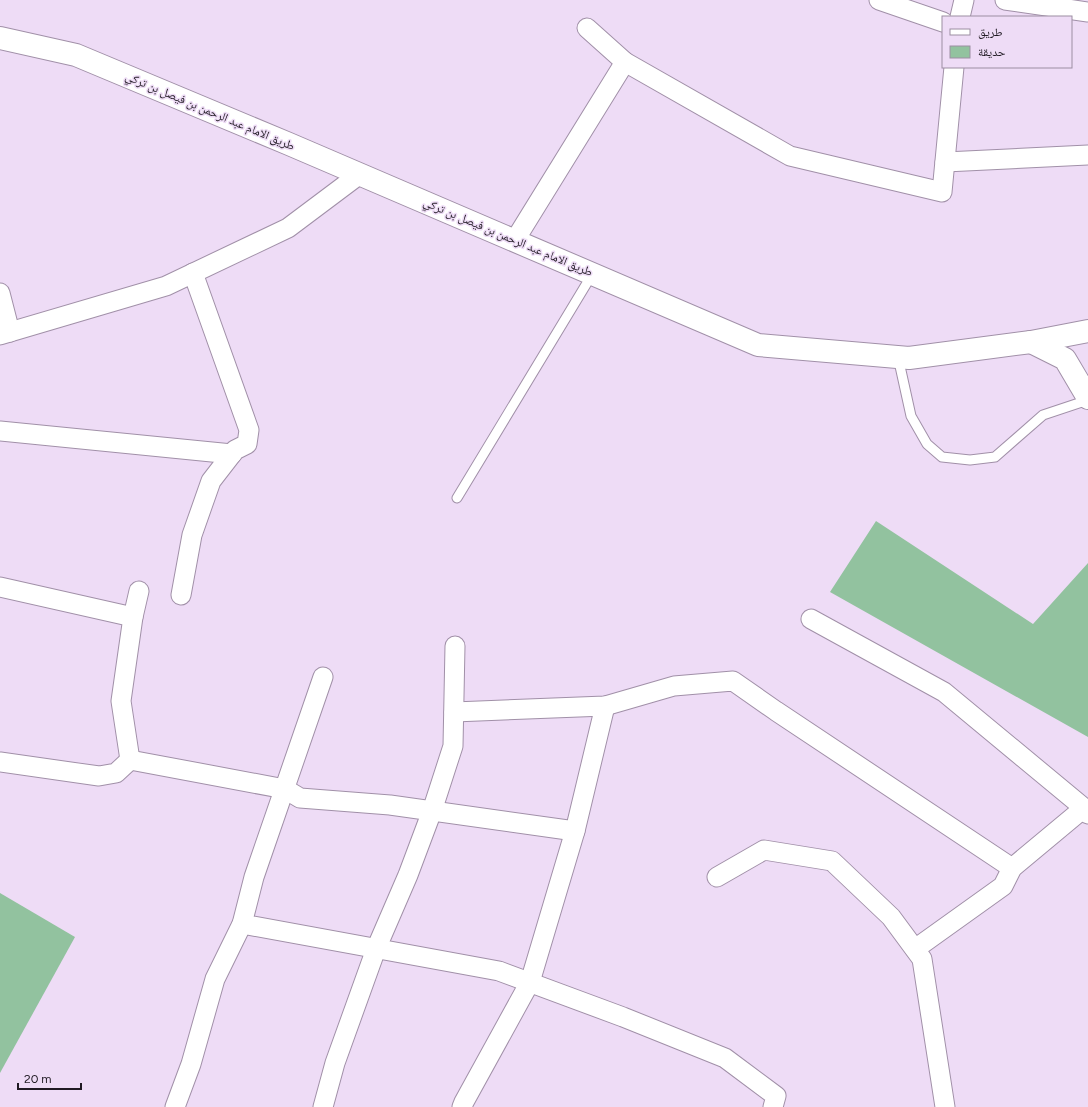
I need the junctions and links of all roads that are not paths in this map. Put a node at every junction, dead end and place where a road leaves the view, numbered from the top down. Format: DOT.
graph roads {
  1 [pos="879,0"];
  2 [pos="964,0"];
  3 [pos="1005,0"];
  4 [pos="1088,12"];
  5 [pos="960,16"];
  6 [pos="942,22"];
  7 [pos="587,28"];
  8 [pos="0,38"];
  9 [pos="626,62"];
  10 [pos="954,68"];
  11 [pos="1088,155"];
  12 [pos="945,162"];
  13 [pos="360,174"];
  14 [pos="515,240"];
  15 [pos="193,273"];
  16 [pos="593,274"];
  17 [pos="0,293"];
  18 [pos="1088,331"];
  19 [pos="5,334"];
  20 [pos="1031,342"];
  21 [pos="898,357"];
  22 [pos="1088,399"];
  23 [pos="0,431"];
  24 [pos="232,454"];
  25 [pos="456,498"];
  26 [pos="0,587"];
  27 [pos="139,591"];
  28 [pos="181,595"];
  29 [pos="132,617"];
  30 [pos="811,619"];
  31 [pos="455,646"];
  32 [pos="323,678"];
  33 [pos="605,706"];
  34 [pos="454,712"];
  35 [pos="130,760"];
  36 [pos="0,762"];
  37 [pos="285,789"];
  38 [pos="432,811"];
  39 [pos="1086,811"];
  40 [pos="575,831"];
  41 [pos="1012,868"];
  42 [pos="717,877"];
  43 [pos="242,924"];
  44 [pos="376,949"];
  45 [pos="915,949"];
  46 [pos="530,982"];
  47 [pos="175,1107"];
  48 [pos="323,1107"];
  49 [pos="462,1107"];
  50 [pos="773,1107"];
  51 [pos="945,1107"];
  1 -- 6 [label="street"];
  2 -- 5 [label="street"];
  3 -- 4 [label="street"];
  7 -- 9 [label="street"];
  8 -- 13 [label="street, طريق الامام عبد الرحمن بن فيصل بن تركي"];
  9 -- 12 [label="street"];
  9 -- 14 [label="street"];
  10 -- 12 [label="street"];
  11 -- 12 [label="street"];
  13 -- 14 [label="street, طريق الامام عبد الرحمن بن فيصل بن تركي"];
  13 -- 15 [label="street"];
  14 -- 16 [label="street, طريق الامام عبد الرحمن بن فيصل بن تركي"];
  15 -- 19 [label="street"];
  15 -- 24 [label="street"];
  16 -- 21 [label="street, طريق الامام عبد الرحمن بن فيصل بن تركي"];
  16 -- 25 [label="lane"];
  17 -- 19 [label="street"];
  18 -- 20 [label="street, طريق الامام عبد الرحمن بن فيصل بن تركي"];
  20 -- 21 [label="street, طريق الامام عبد الرحمن بن فيصل بن تركي"];
  20 -- 22 [label="street"];
  21 -- 22 [label="lane"];
  23 -- 24 [label="street"];
  24 -- 28 [label="street"];
  26 -- 29 [label="street"];
  27 -- 29 [label="street"];
  29 -- 35 [label="street"];
  30 -- 39 [label="street"];
  31 -- 34 [label="street"];
  32 -- 37 [label="street"];
  33 -- 34 [label="street"];
  33 -- 40 [label="street"];
  33 -- 41 [label="street"];
  34 -- 38 [label="street"];
  35 -- 36 [label="street"];
  35 -- 37 [label="street"];
  37 -- 38 [label="street"];
  37 -- 43 [label="street"];
  38 -- 40 [label="street"];
  38 -- 44 [label="street"];
  39 -- 41 [label="street"];
  40 -- 46 [label="street"];
  41 -- 45 [label="street"];
  42 -- 45 [label="street"];
  43 -- 44 [label="street"];
  43 -- 47 [label="street"];
  44 -- 46 [label="street"];
  44 -- 48 [label="street"];
  45 -- 51 [label="street"];
  46 -- 49 [label="street"];
  46 -- 50 [label="street"];
}
